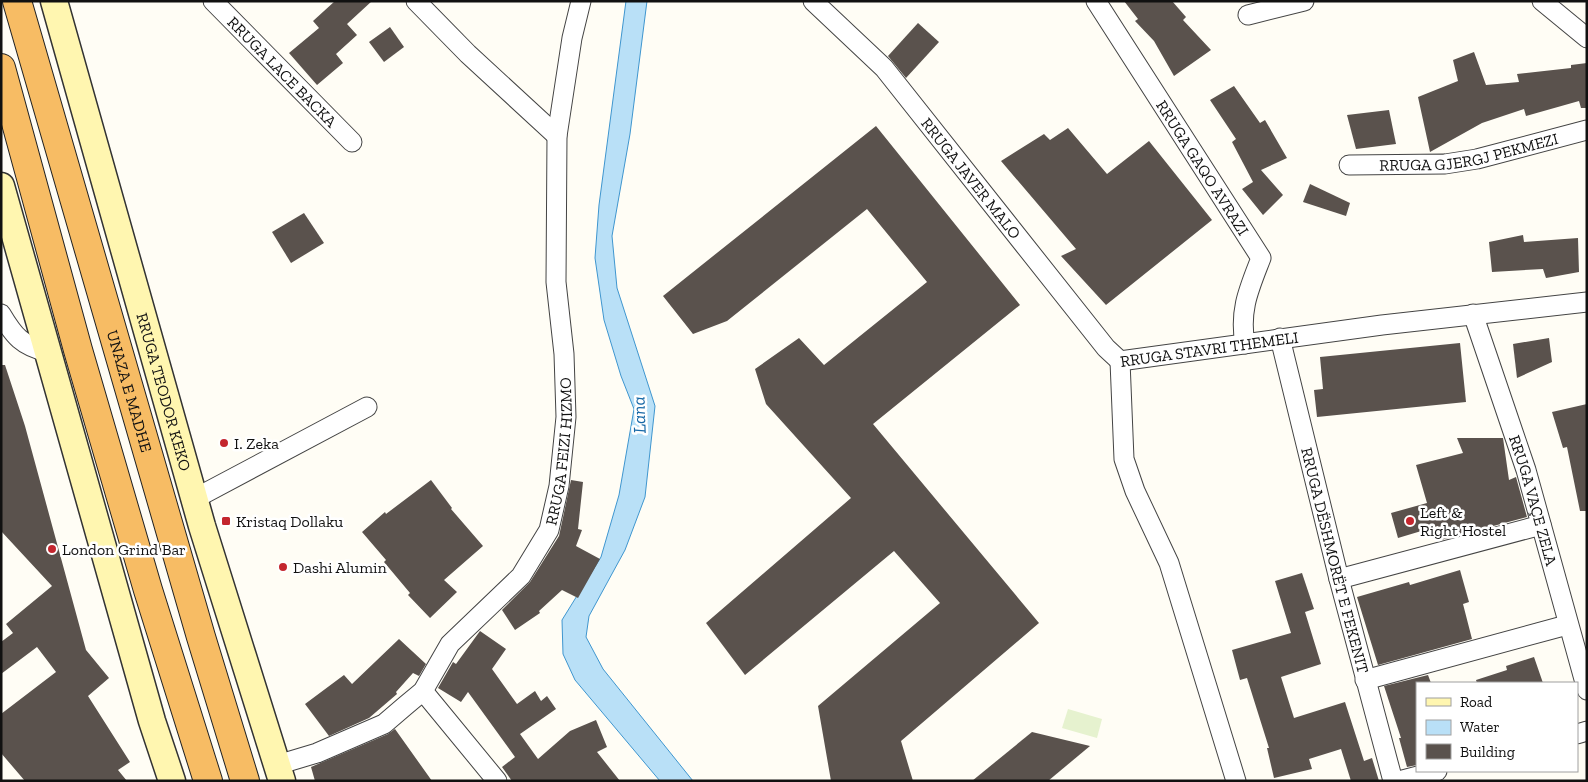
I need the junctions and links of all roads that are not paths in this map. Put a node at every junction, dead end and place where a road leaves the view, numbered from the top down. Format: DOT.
graph roads {
  1 [pos="17,1"];
  2 [pos="37,1"];
  3 [pos="54,1"];
  4 [pos="212,1"];
  5 [pos="416,1"];
  6 [pos="581,1"];
  7 [pos="813,1"];
  8 [pos="1096,1"];
  9 [pos="1304,1"];
  10 [pos="1542,1"];
  11 [pos="1248,15"];
  12 [pos="1587,38"];
  13 [pos="37,71"];
  14 [pos="2,74"];
  15 [pos="1587,130"];
  16 [pos="557,136"];
  17 [pos="352,142"];
  18 [pos="1349,165"];
  19 [pos="1,186"];
  20 [pos="1587,302"];
  21 [pos="1,314"];
  22 [pos="1473,314"];
  23 [pos="1280,338"];
  24 [pos="1245,344"];
  25 [pos="48,352"];
  26 [pos="1120,362"];
  27 [pos="367,407"];
  28 [pos="194,500"];
  29 [pos="1541,525"];
  30 [pos="1339,579"];
  31 [pos="1568,625"];
  32 [pos="1365,680"];
  33 [pos="1587,690"];
  34 [pos="423,691"];
  35 [pos="1433,772"];
  36 [pos="279,773"];
  37 [pos="172,781"];
  38 [pos="208,781"];
  39 [pos="245,781"];
  40 [pos="497,781"];
  41 [pos="1236,781"];
  42 [pos="1393,781"];
  43 [pos="1399,781"];
  1 -- 13 [label="highway, UNAZA E MADHE"];
  2 -- 13 [label="highway"];
  3 -- 28 [label="main road, RRUGA TEODOR KEKO"];
  4 -- 17 [label="street, RRUGA LACE BACKA"];
  5 -- 16 [label="street"];
  6 -- 16 [label="street, RRUGA FEIZI HIZMO"];
  7 -- 26 [label="street, RRUGA JAVER MALO"];
  8 -- 24 [label="street, RRUGA GAQO AVRAZI"];
  9 -- 11 [label="street"];
  10 -- 12 [label="street"];
  13 -- 39 [label="highway, UNAZA E MADHE"];
  14 -- 38 [label="highway"];
  15 -- 18 [label="street, RRUGA GJERGJ PEKMEZI"];
  16 -- 34 [label="street, RRUGA FEIZI HIZMO"];
  19 -- 25 [label="main road"];
  20 -- 22 [label="street, RRUGA STAVRI THEMELI"];
  21 -- 25 [label="street"];
  22 -- 23 [label="street, RRUGA STAVRI THEMELI"];
  22 -- 29 [label="street, RRUGA VAÇE ZELA"];
  23 -- 24 [label="street, RRUGA STAVRI THEMELI"];
  23 -- 30 [label="street, RRUGA DËSHMORËT E FEKENIT"];
  24 -- 26 [label="street, RRUGA STAVRI THEMELI"];
  25 -- 37 [label="main road"];
  26 -- 41 [label="street, RRUGA STAVRI THEMELI"];
  27 -- 28 [label="street"];
  28 -- 36 [label="main road, RRUGA TEODOR KEKO"];
  29 -- 30 [label="street"];
  29 -- 31 [label="street, RRUGA VAÇE ZELA"];
  30 -- 32 [label="street, RRUGA DËSHMORËT E FEKENIT"];
  31 -- 32 [label="street"];
  31 -- 33 [label="street, RRUGA VAÇE ZELA"];
  32 -- 42 [label="street, RRUGA DËSHMORËT E FEKENIT"];
  34 -- 36 [label="street, RRUGA FEIZI HIZMO"];
  34 -- 40 [label="street"];
  35 -- 43 [label="street"];
}
